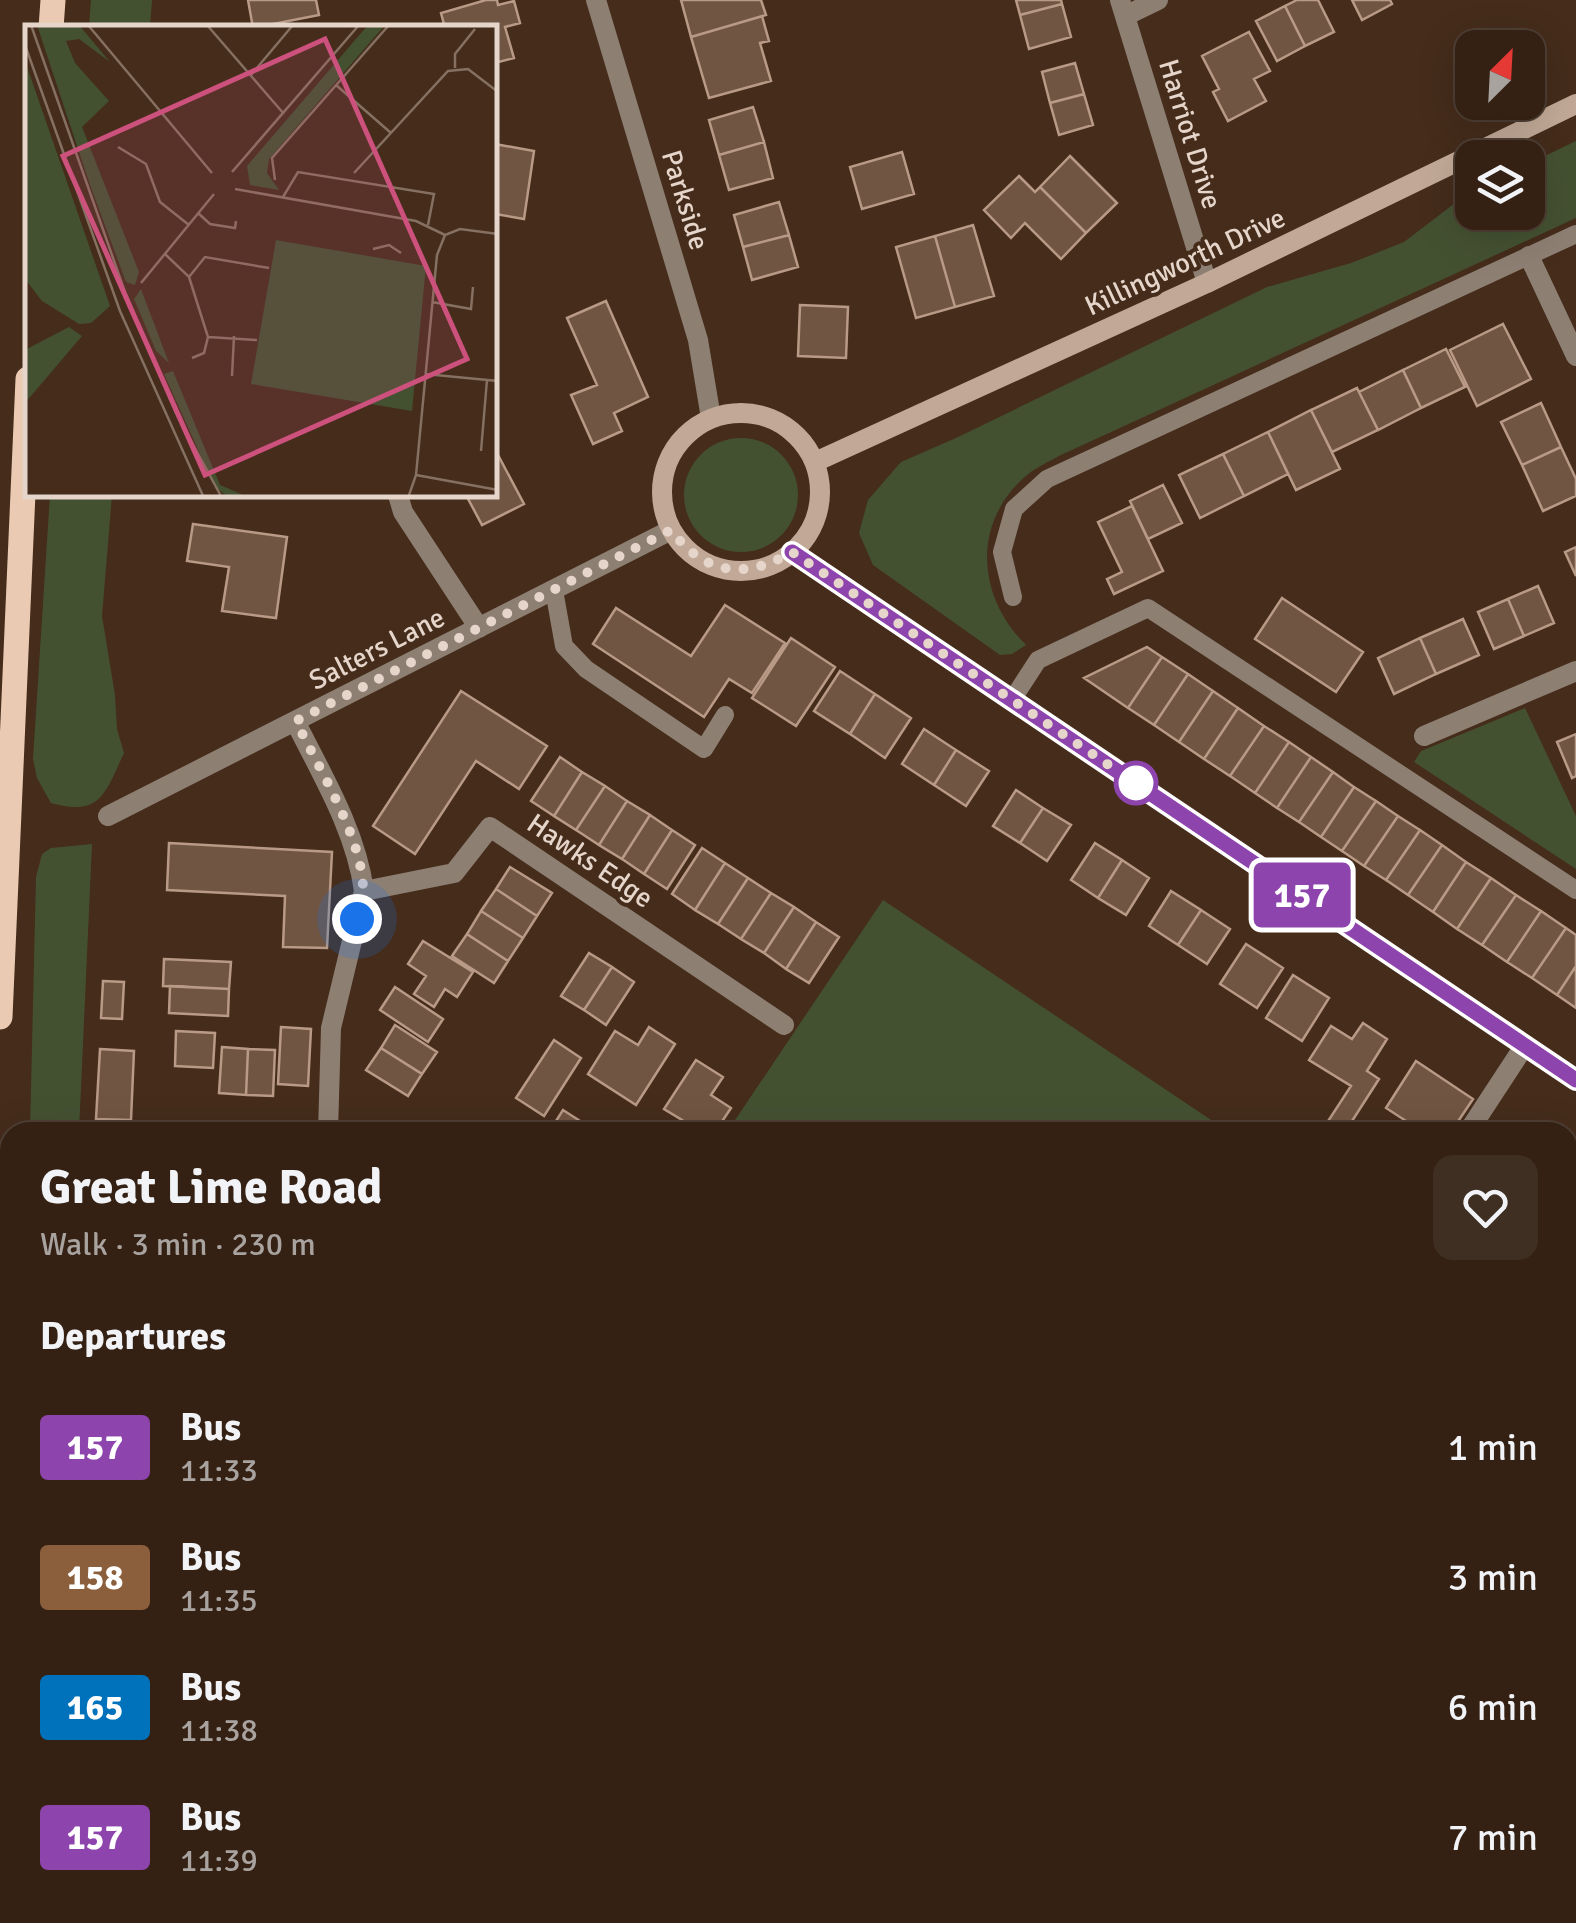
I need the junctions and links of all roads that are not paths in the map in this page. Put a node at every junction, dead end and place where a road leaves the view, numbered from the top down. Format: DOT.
graph roads {
  1 [pos="54,0"];
  2 [pos="596,0"];
  3 [pos="1158,0"];
  4 [pos="1123,8"];
  5 [pos="52,25"];
  6 [pos="1576,104"];
  7 [pos="1576,234"];
  8 [pos="1529,256"];
  9 [pos="1207,284"];
  10 [pos="1576,356"];
  11 [pos="711,418"];
  12 [pos="25,448"];
  13 [pos="815,462"];
  14 [pos="399,498"];
  15 [pos="671,530"];
  16 [pos="792,552"];
  17 [pos="554,590"];
  18 [pos="1014,597"];
  19 [pos="479,628"];
  20 [pos="1576,671"];
  21 [pos="1012,700"];
  22 [pos="725,715"];
  23 [pos="296,721"];
  24 [pos="1424,736"];
  25 [pos="108,816"];
  26 [pos="1576,890"];
  27 [pos="364,891"];
  28 [pos="0,1017"];
  29 [pos="784,1025"];
  30 [pos="1525,1046"];
  31 [pos="1576,1080"];
  32 [pos="328,1122"];
  33 [pos="1475,1122"];
  1 -- 5 [label="main road"];
  2 -- 11 [label="street, Parkside"];
  3 -- 4 [label="street"];
  4 -- 9 [label="street, Harriot Drive"];
  6 -- 9 [label="main road, Killingworth Drive"];
  7 -- 8 [label="lane"];
  8 -- 10 [label="street"];
  8 -- 18 [label="lane"];
  9 -- 13 [label="main road, Killingworth Drive"];
  11 -- 13 [label="main road"];
  11 -- 15 [label="main road"];
  12 -- 28 [label="main road"];
  13 -- 16 [label="main road"];
  14 -- 19 [label="street"];
  15 -- 16 [label="main road"];
  15 -- 17 [label="street, Salters Lane"];
  16 -- 21 [label="main road"];
  17 -- 19 [label="street, Salters Lane"];
  17 -- 22 [label="lane"];
  19 -- 23 [label="street, Salters Lane"];
  20 -- 24 [label="street"];
  21 -- 26 [label="lane"];
  21 -- 30 [label="main road"];
  23 -- 25 [label="street, Salters Lane"];
  23 -- 27 [label="street"];
  27 -- 29 [label="street, Hawks Edge"];
  27 -- 32 [label="street"];
  30 -- 31 [label="main road"];
  30 -- 33 [label="street"];
}
